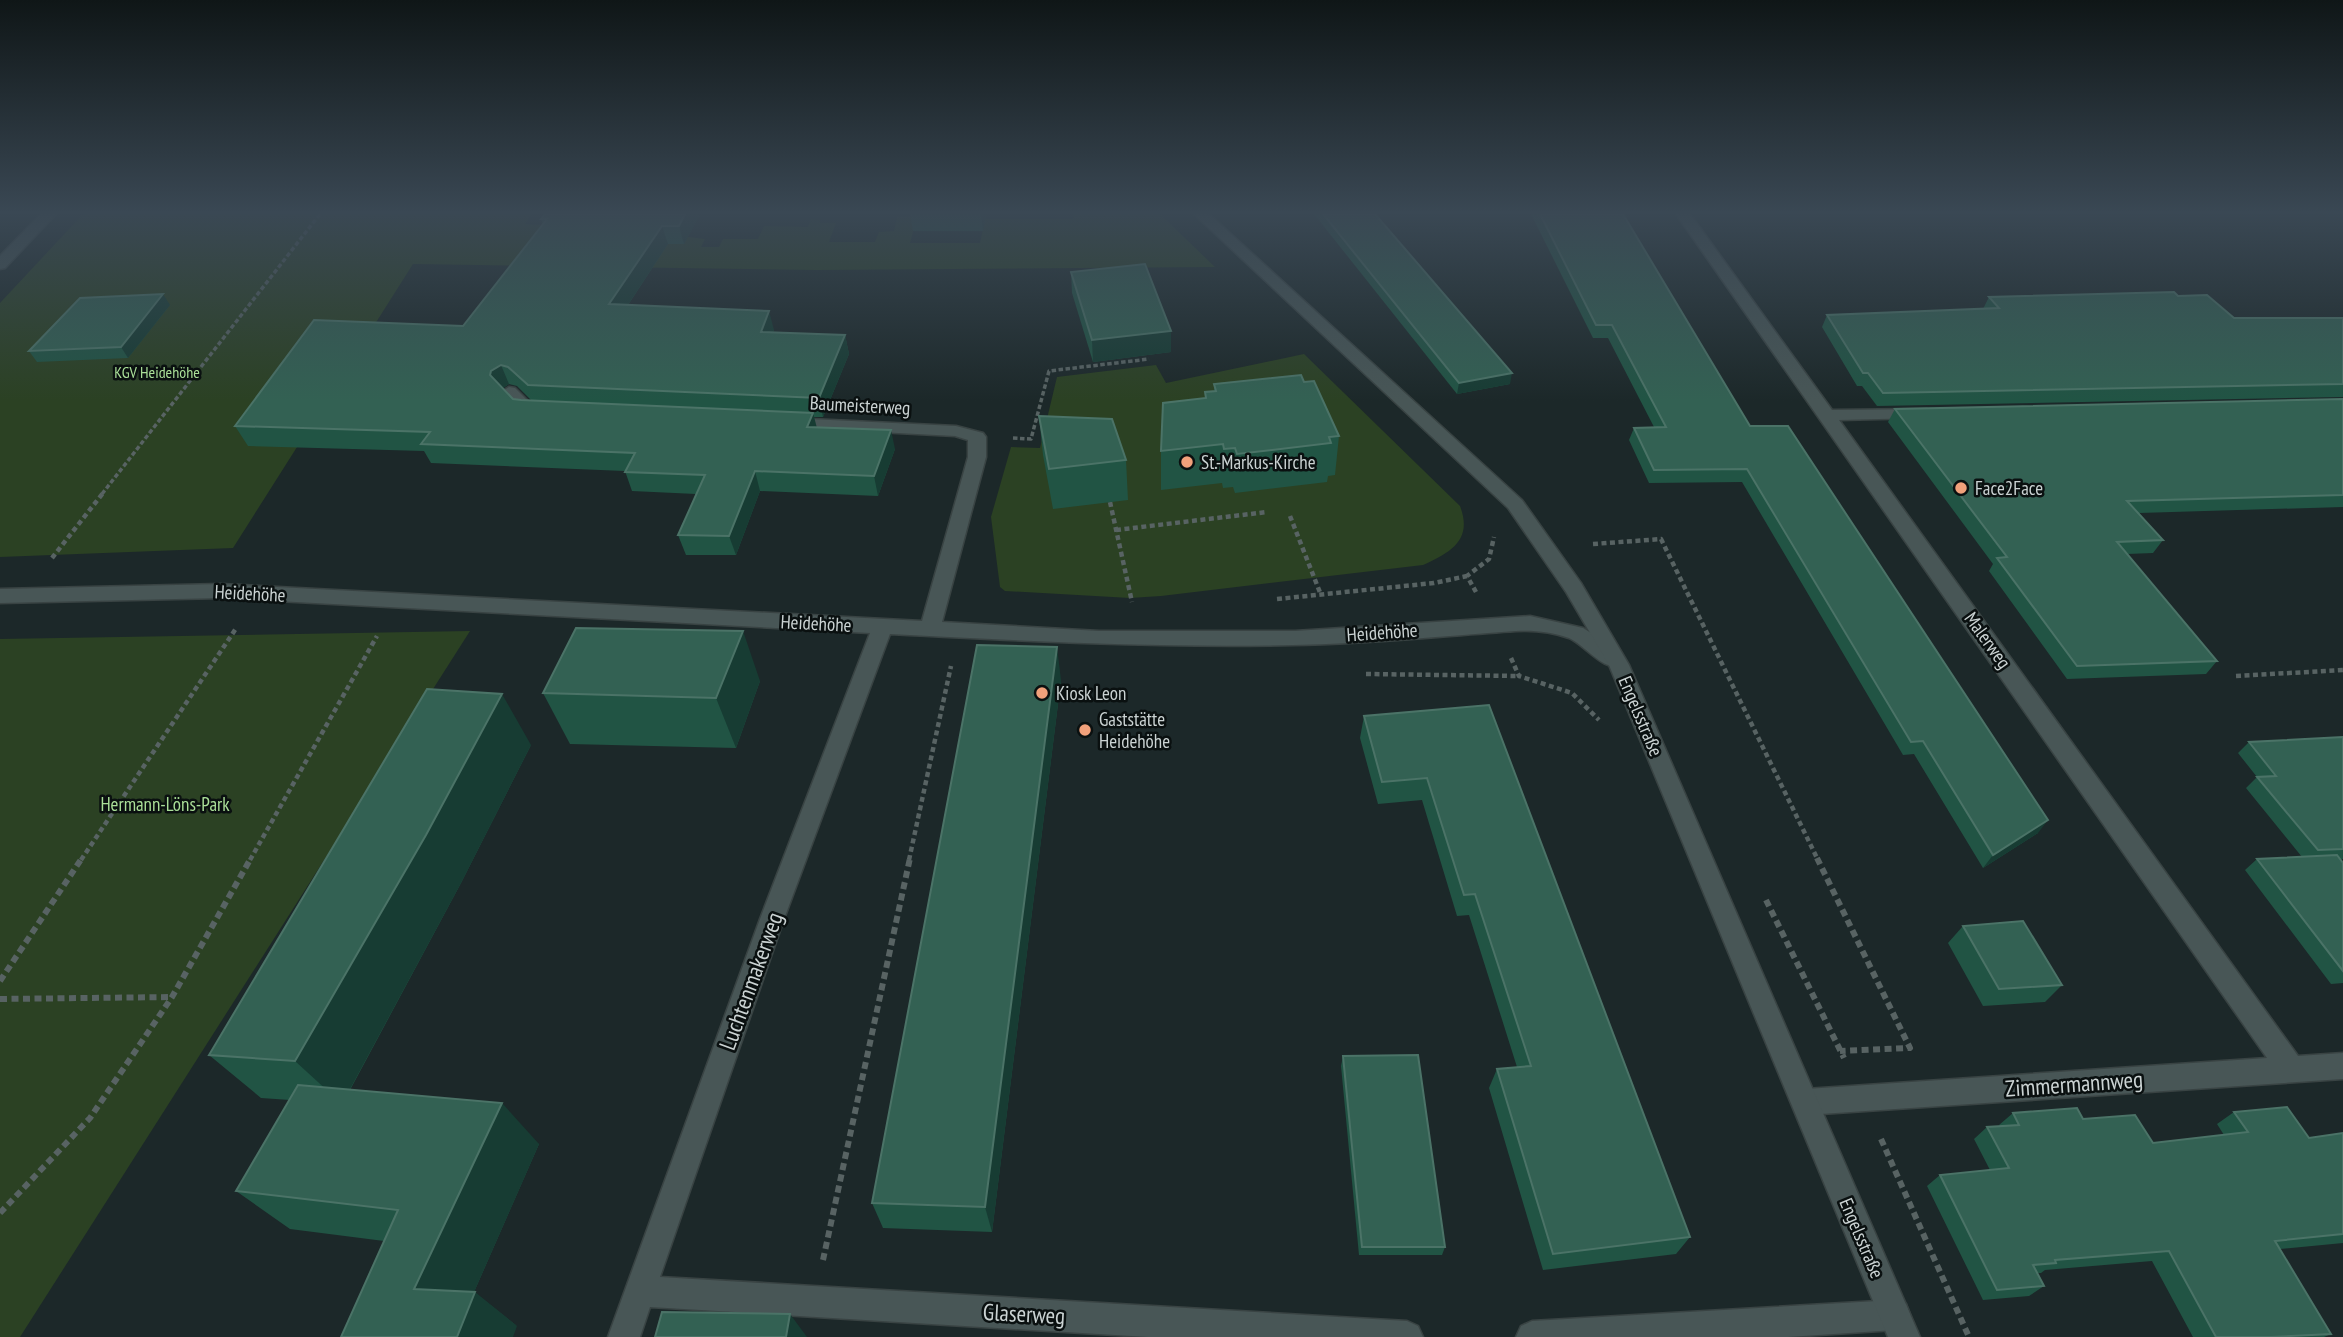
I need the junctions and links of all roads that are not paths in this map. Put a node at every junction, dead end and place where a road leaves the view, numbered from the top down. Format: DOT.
graph roads {
  1 [pos="1269,276"];
  2 [pos="1727,276"];
  3 [pos="509,392"];
  4 [pos="1938,412"];
  5 [pos="558,413"];
  6 [pos="1826,415"];
  7 [pos="778,423"];
  8 [pos="0,596"];
  9 [pos="882,626"];
  10 [pos="930,628"];
  11 [pos="1619,665"];
  12 [pos="2343,1066"];
  13 [pos="2290,1068"];
  14 [pos="1806,1102"];
  15 [pos="640,1291"];
  16 [pos="1899,1326"];
  17 [pos="625,1337"];
  18 [pos="1407,1337"];
  19 [pos="1532,1337"];
  1 -- 11 [label="street, Engelsstraße"];
  2 -- 6 [label="street, Malerweg"];
  3 -- 5 [label="street"];
  4 -- 6 [label="street"];
  6 -- 13 [label="street, Malerweg"];
  7 -- 10 [label="street, Baumeisterweg"];
  8 -- 9 [label="street, Heidehöhe"];
  9 -- 10 [label="street, Heidehöhe"];
  9 -- 15 [label="street, Luchtenmakerweg"];
  10 -- 11 [label="street, Heidehöhe"];
  11 -- 14 [label="street, Engelsstraße"];
  12 -- 13 [label="street, Zimmermannweg"];
  13 -- 14 [label="street, Zimmermannweg"];
  14 -- 16 [label="street, Engelsstraße"];
  15 -- 17 [label="street, Luchtenmakerweg"];
  15 -- 18 [label="street, Glaserweg"];
  16 -- 19 [label="street"];
}
